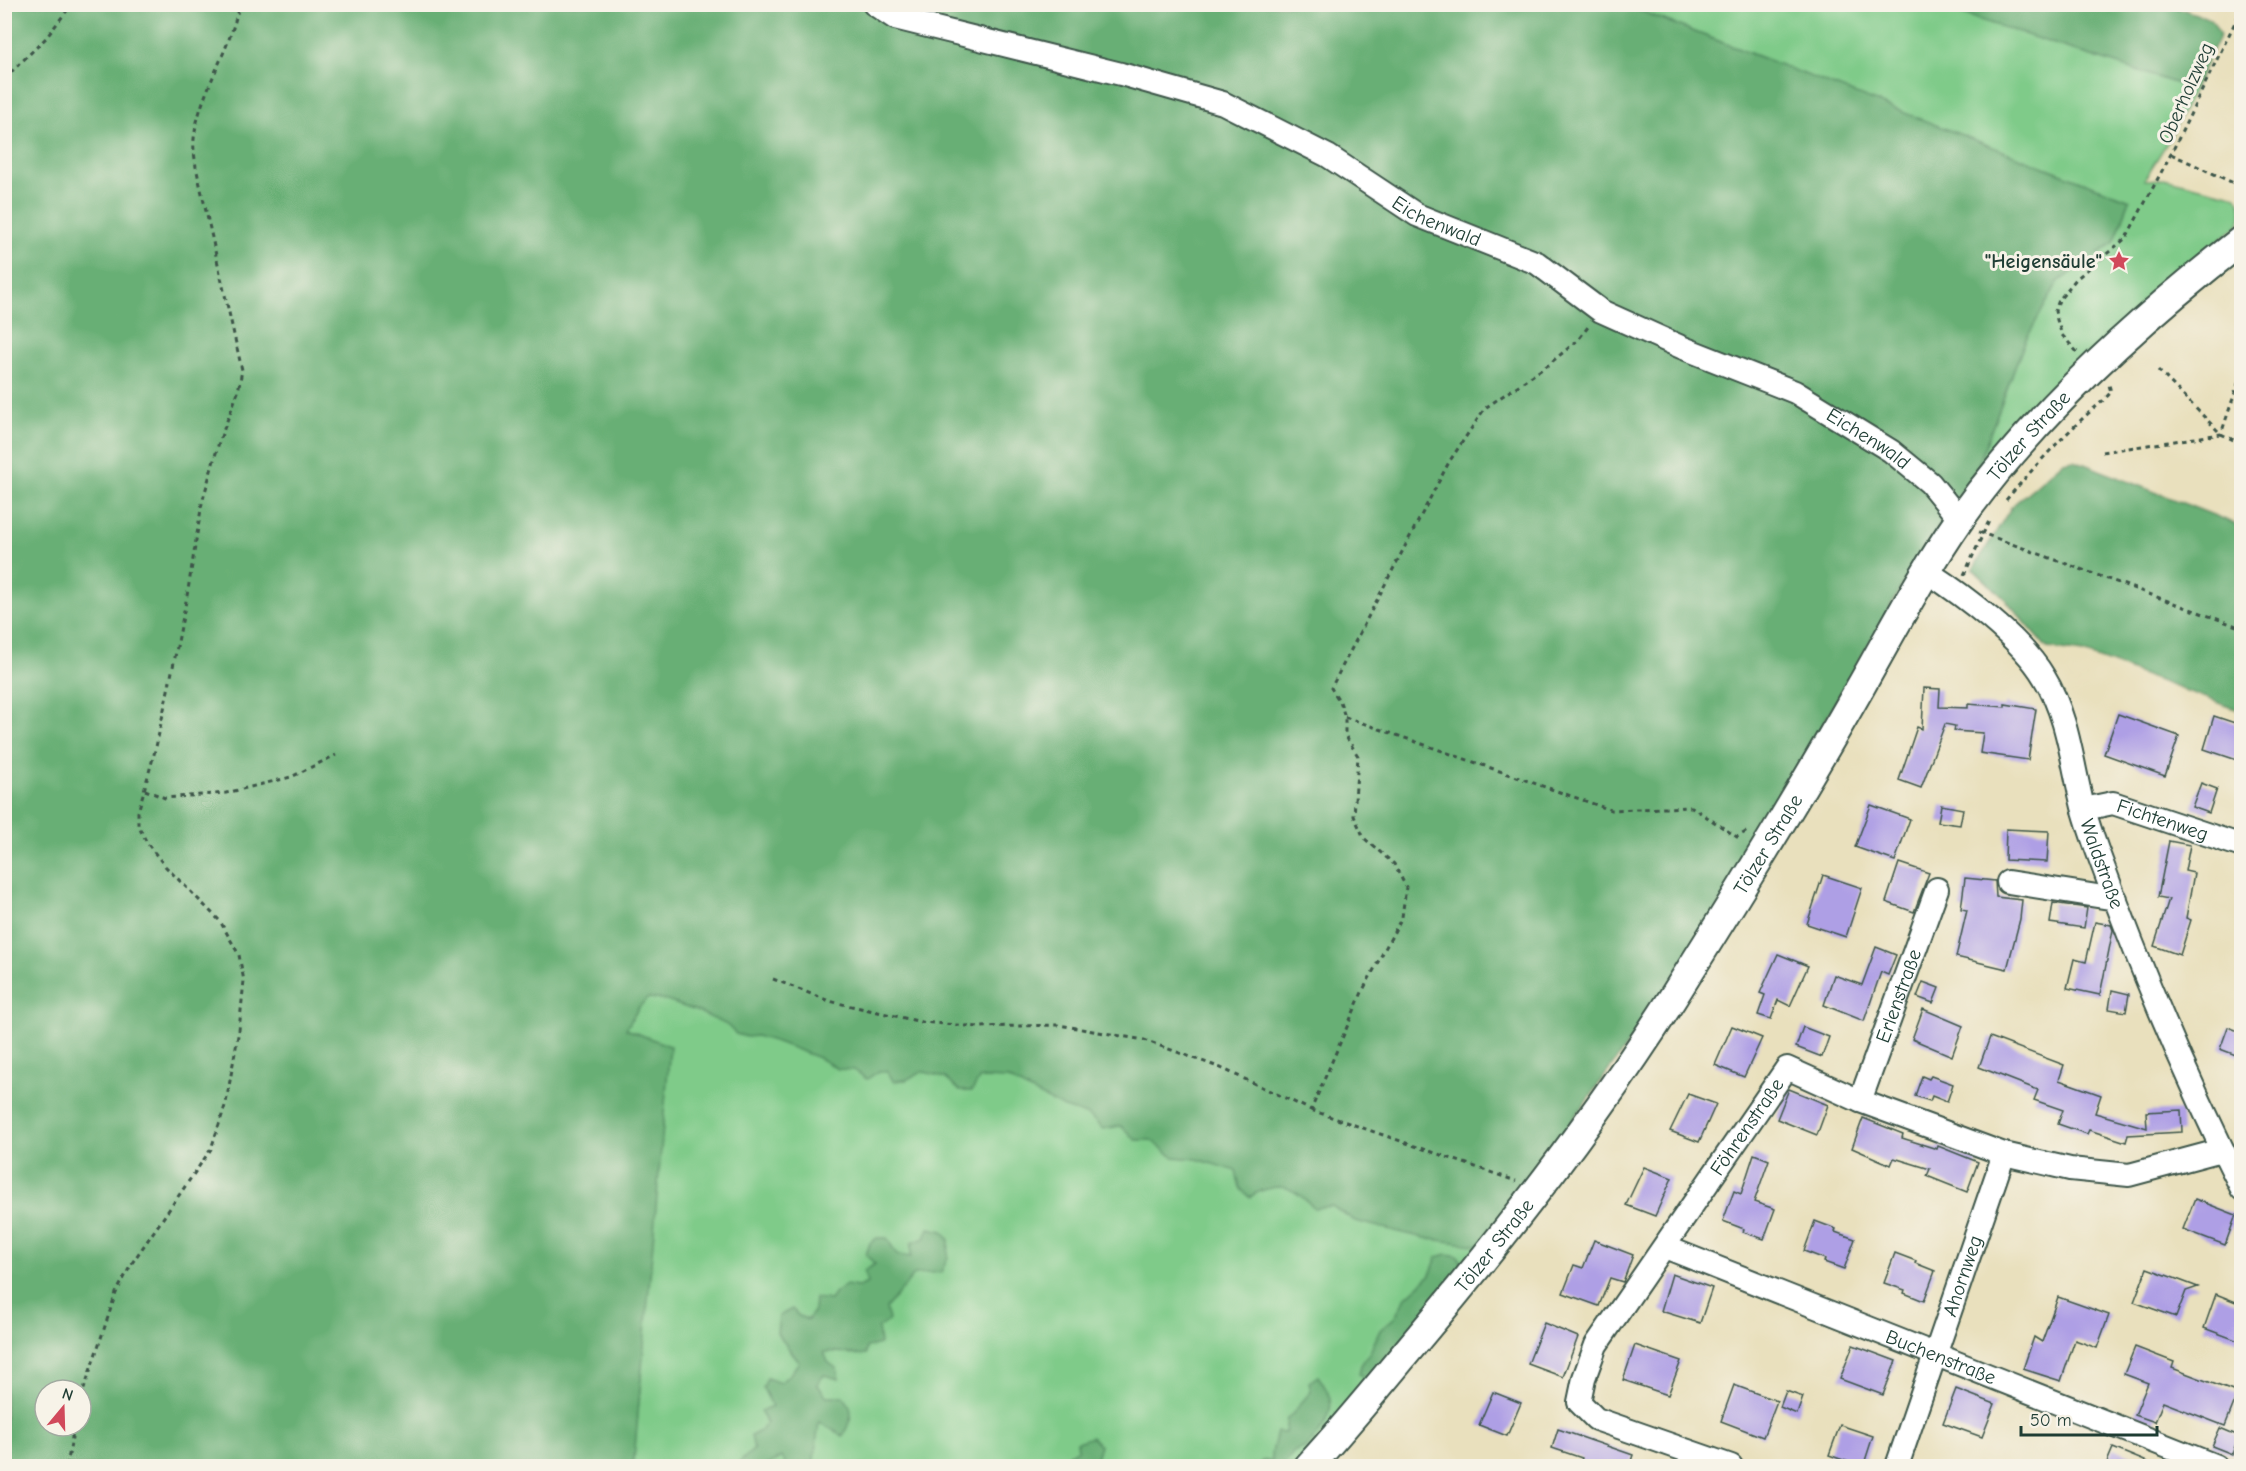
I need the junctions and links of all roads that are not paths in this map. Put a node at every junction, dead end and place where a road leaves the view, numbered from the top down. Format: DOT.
graph roads {
  1 [pos="874,4"];
  2 [pos="2241,240"];
  3 [pos="1960,520"];
  4 [pos="1926,571"];
  5 [pos="2084,809"];
  6 [pos="2241,846"];
  7 [pos="2008,882"];
  8 [pos="1938,889"];
  9 [pos="2116,900"];
  10 [pos="1860,1101"];
  11 [pos="2222,1150"];
  12 [pos="2004,1154"];
  13 [pos="2241,1190"];
  14 [pos="1665,1246"];
  15 [pos="1936,1355"];
  16 [pos="1309,1467"];
  17 [pos="1731,1467"];
  18 [pos="1897,1467"];
  19 [pos="2216,1467"];
  1 -- 3 [label="street, Eichenwald"];
  2 -- 3 [label="main road, Tölzer Straße"];
  3 -- 4 [label="main road, Tölzer Straße"];
  4 -- 5 [label="street, Waldstraße"];
  4 -- 16 [label="main road, Tölzer Straße"];
  5 -- 6 [label="street, Fichtenweg"];
  5 -- 9 [label="street, Waldstraße"];
  7 -- 9 [label="street"];
  8 -- 10 [label="street, Erlenstraße"];
  9 -- 11 [label="street, Waldstraße"];
  10 -- 12 [label="street, Föhrenstraße"];
  10 -- 14 [label="street, Föhrenstraße"];
  11 -- 12 [label="street, Föhrenstraße"];
  11 -- 13 [label="street, Waldstraße"];
  12 -- 15 [label="street, Ahornweg"];
  14 -- 15 [label="street, Buchenstraße"];
  14 -- 17 [label="street, Föhrenstraße"];
  15 -- 18 [label="street, Ahornweg"];
  15 -- 19 [label="street, Buchenstraße"];
}
